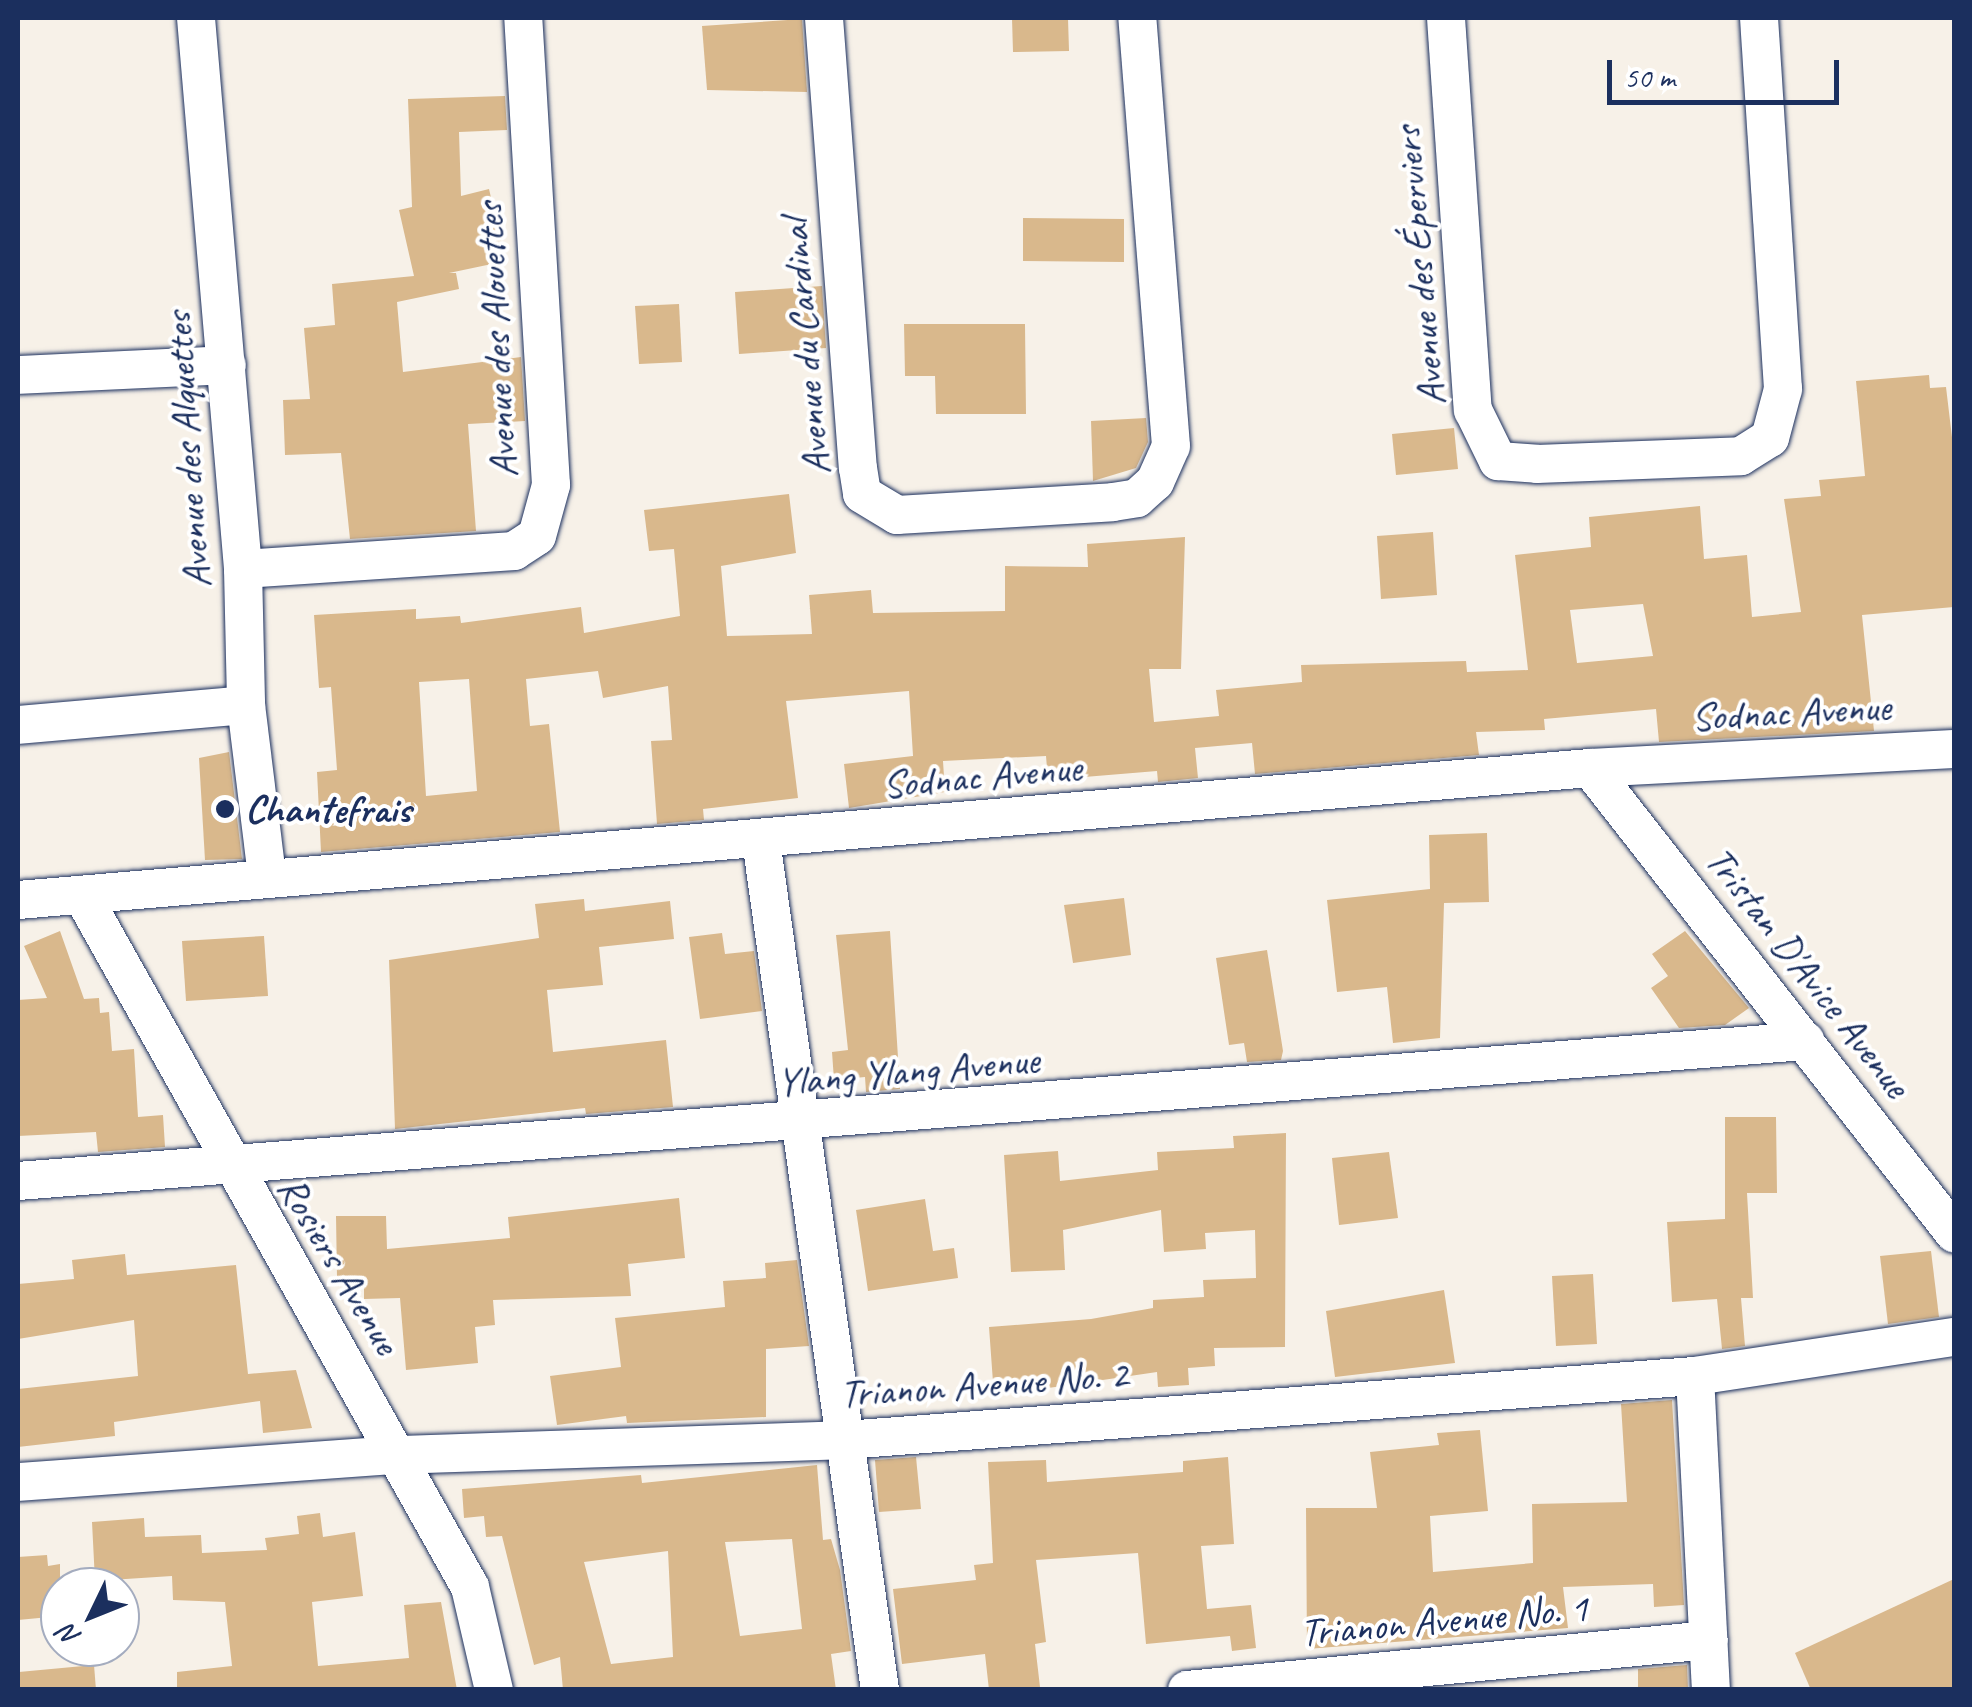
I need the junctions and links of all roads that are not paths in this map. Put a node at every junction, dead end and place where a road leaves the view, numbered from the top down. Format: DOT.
graph roads {
  1 [pos="196,18"];
  2 [pos="523,18"];
  3 [pos="824,18"];
  4 [pos="1137,18"];
  5 [pos="1446,18"];
  6 [pos="1759,18"];
  7 [pos="227,364"];
  8 [pos="18,375"];
  9 [pos="242,569"];
  10 [pos="246,705"];
  11 [pos="18,725"];
  12 [pos="1954,748"];
  13 [pos="1590,768"];
  14 [pos="761,840"];
  15 [pos="267,876"];
  16 [pos="82,895"];
  17 [pos="18,900"];
  18 [pos="1806,1042"];
  19 [pos="799,1126"];
  20 [pos="228,1167"];
  21 [pos="18,1181"];
  22 [pos="1954,1233"];
  23 [pos="1954,1337"];
  24 [pos="1695,1376"];
  25 [pos="845,1440"];
  26 [pos="398,1455"];
  27 [pos="18,1482"];
  28 [pos="1709,1640"];
  29 [pos="494,1690"];
  30 [pos="880,1690"];
  31 [pos="1187,1690"];
  32 [pos="1711,1690"];
  1 -- 7 [label="street, Avenue des Alquettes"];
  2 -- 9 [label="street, Avenue des Alouettes"];
  3 -- 4 [label="street, Avenue du Cardinal"];
  5 -- 6 [label="street, Avenue des Éperviers"];
  7 -- 8 [label="street"];
  7 -- 9 [label="street, Avenue des Alquettes"];
  9 -- 10 [label="street, Avenue des Alquettes"];
  10 -- 11 [label="street"];
  10 -- 15 [label="street, Avenue des Alquettes"];
  12 -- 13 [label="street, Sodnac Avenue"];
  13 -- 14 [label="street, Sodnac Avenue"];
  13 -- 18 [label="street, Tristan D'Avice Avenue"];
  14 -- 15 [label="street, Sodnac Avenue"];
  14 -- 19 [label="street"];
  15 -- 16 [label="street, Sodnac Avenue"];
  16 -- 17 [label="street, Sodnac Avenue"];
  16 -- 20 [label="street, Rosiers Avenue"];
  18 -- 19 [label="street, Ylang Ylang Avenue"];
  18 -- 22 [label="street, Tristan D'Avice Avenue"];
  19 -- 20 [label="street, Ylang Ylang Avenue"];
  19 -- 25 [label="street"];
  20 -- 21 [label="street, Ylang Ylang Avenue"];
  20 -- 26 [label="street, Rosiers Avenue"];
  23 -- 24 [label="street, Trianon Avenue No. 2"];
  24 -- 25 [label="street, Trianon Avenue No. 2"];
  24 -- 28 [label="street"];
  25 -- 26 [label="street, Trianon Avenue No. 2"];
  25 -- 30 [label="street"];
  26 -- 27 [label="street, Trianon Avenue No. 2"];
  26 -- 29 [label="street, Rosiers Avenue"];
  28 -- 31 [label="street, Trianon Avenue No. 1"];
  28 -- 32 [label="street"];
}
